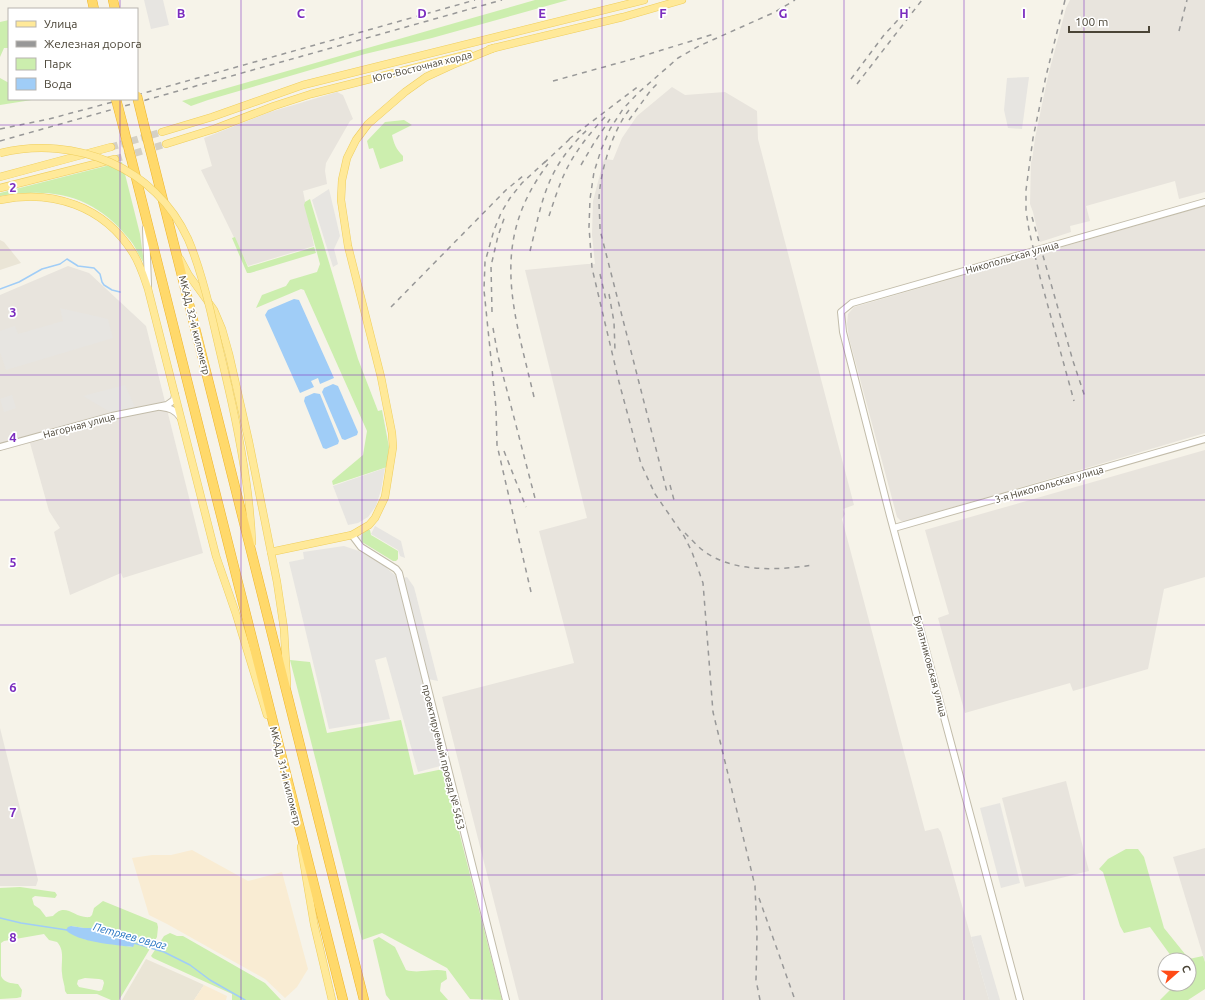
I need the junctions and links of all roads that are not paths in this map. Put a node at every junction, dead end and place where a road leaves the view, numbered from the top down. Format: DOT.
graph roads {
  1 [pos="644,0"];
  2 [pos="682,0"];
  3 [pos="494,48"];
  4 [pos="116,100"];
  5 [pos="138,100"];
  6 [pos="162,132"];
  7 [pos="166,144"];
  8 [pos="111,147"];
  9 [pos="0,153"];
  10 [pos="115,159"];
  11 [pos="0,177"];
  12 [pos="0,188"];
  13 [pos="0,200"];
  14 [pos="1205,202"];
  15 [pos="145,211"];
  16 [pos="175,247"];
  17 [pos="148,289"];
  18 [pos="843,332"];
  19 [pos="175,395"];
  20 [pos="160,407"];
  21 [pos="181,418"];
  22 [pos="1205,439"];
  23 [pos="0,447"];
  24 [pos="894,528"];
  25 [pos="352,535"];
  26 [pos="230,552"];
  27 [pos="271,552"];
  28 [pos="252,554"];
  29 [pos="288,698"];
  30 [pos="288,784"];
  31 [pos="297,819"];
  32 [pos="332,1000"];
  33 [pos="343,1000"];
  34 [pos="364,1000"];
  35 [pos="506,1000"];
  36 [pos="1020,1000"];
  1 -- 6 [label="main road, Юго-Восточная хорда"];
  2 -- 3 [label="main road, Юго-Восточная хорда"];
  3 -- 7 [label="main road, Юго-Восточная хорда"];
  3 -- 25 [label="main road"];
  4 -- 15 [label="highway, МКАД, 32-й километр, bridge"];
  5 -- 16 [label="highway, МКАД, 32-й километр, bridge"];
  8 -- 11 [label="main road"];
  9 -- 28 [label="main road, bridge"];
  10 -- 12 [label="main road"];
  13 -- 17 [label="main road"];
  14 -- 18 [label="street, Никопольская улица"];
  15 -- 17 [label="street"];
  15 -- 26 [label="highway, МКАД, 32-й километр"];
  16 -- 27 [label="main road"];
  16 -- 28 [label="highway, МКАД, 32-й километр"];
  17 -- 19 [label="main road"];
  18 -- 24 [label="street, Булатниковская улица"];
  19 -- 20 [label="street, Нагорная улица"];
  19 -- 21 [label="main road"];
  20 -- 21 [label="street"];
  20 -- 23 [label="street, Нагорная улица"];
  21 -- 30 [label="main road"];
  22 -- 24 [label="street, 3-я Никопольская улица"];
  24 -- 36 [label="street, Булатниковская улица"];
  25 -- 27 [label="main road"];
  25 -- 35 [label="street, проектируемый проезд № 5453"];
  26 -- 30 [label="highway, МКАД, 31-й километр"];
  27 -- 29 [label="main road"];
  28 -- 29 [label="highway"];
  29 -- 34 [label="highway"];
  30 -- 31 [label="highway, МКАД, 31-й километр"];
  31 -- 32 [label="main road"];
  31 -- 33 [label="highway, МКАД, 31-й километр"];
}
